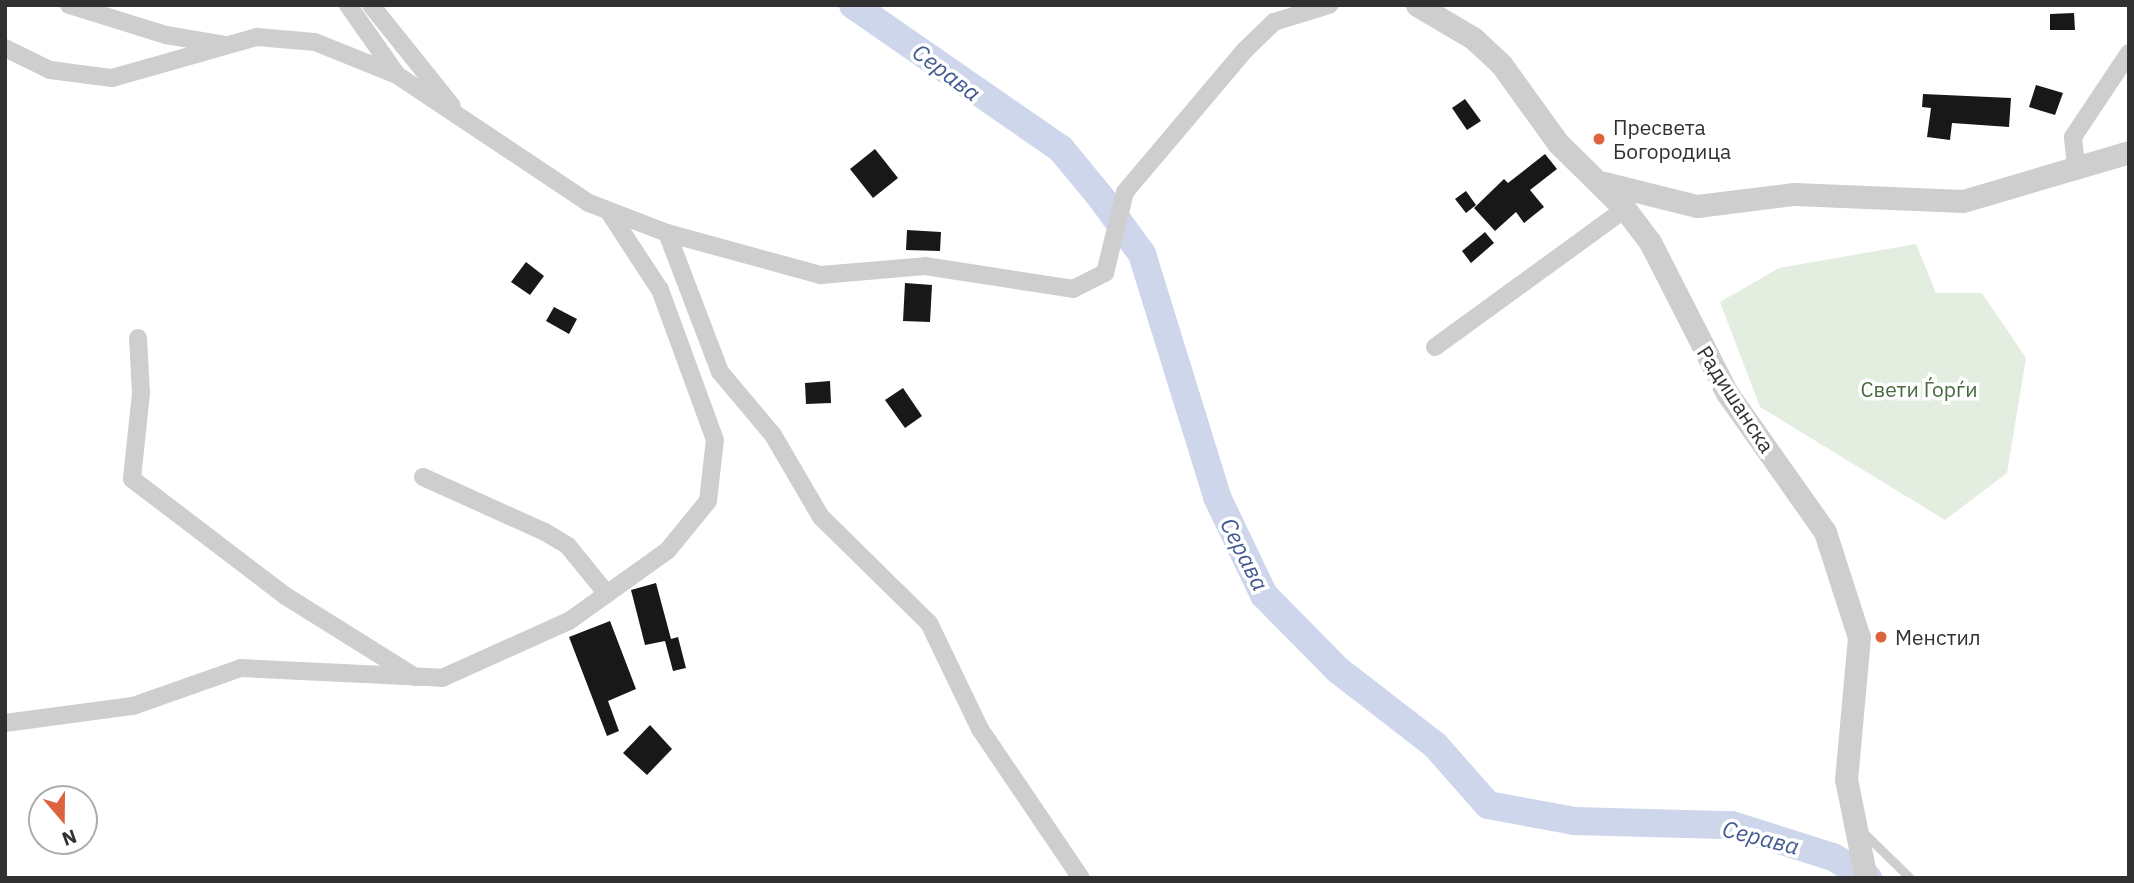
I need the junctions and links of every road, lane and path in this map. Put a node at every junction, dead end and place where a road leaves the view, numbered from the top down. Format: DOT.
graph roads {
  1 [pos="69,5"];
  2 [pos="348,5"];
  3 [pos="371,5"];
  4 [pos="1329,5"];
  5 [pos="1417,5"];
  6 [pos="226,45"];
  7 [pos="5,48"];
  8 [pos="2129,53"];
  9 [pos="397,75"];
  10 [pos="470,127"];
  11 [pos="2129,152"];
  12 [pos="2076,166"];
  13 [pos="1594,179"];
  14 [pos="1625,209"];
  15 [pos="609,212"];
  16 [pos="667,233"];
  17 [pos="138,338"];
  18 [pos="1435,347"];
  19 [pos="423,477"];
  20 [pos="607,594"];
  21 [pos="418,679"];
  22 [pos="5,723"];
  23 [pos="1854,822"];
  24 [pos="1081,878"];
  25 [pos="1866,878"];
  26 [pos="1910,878"];
  1 -- 6 [label="street"];
  2 -- 9 [label="street"];
  3 -- 10 [label="street"];
  4 -- 16 [label="street"];
  5 -- 13 [label="street, Радишанска"];
  6 -- 7 [label="street"];
  6 -- 9 [label="street"];
  8 -- 12 [label="street"];
  9 -- 10 [label="street"];
  10 -- 15 [label="street"];
  11 -- 12 [label="street"];
  12 -- 13 [label="street"];
  13 -- 14 [label="street, Радишанска"];
  14 -- 18 [label="street"];
  14 -- 23 [label="street, Радишанска"];
  15 -- 16 [label="street"];
  15 -- 20 [label="street"];
  16 -- 24 [label="street"];
  17 -- 21 [label="street"];
  19 -- 20 [label="street"];
  20 -- 21 [label="street"];
  21 -- 22 [label="street"];
  23 -- 25 [label="street, Радишанска"];
  23 -- 26 [label="lane"];
}
